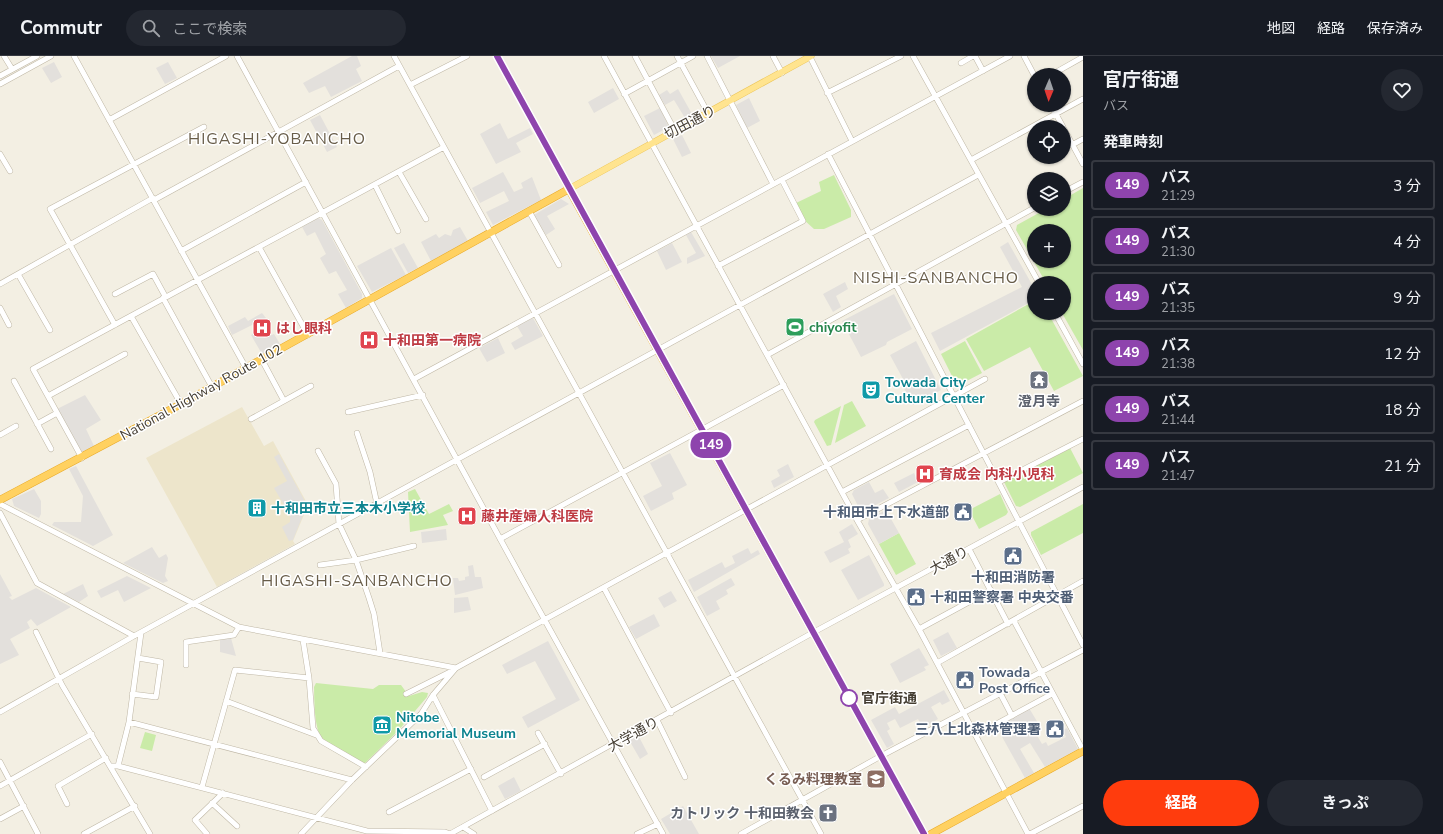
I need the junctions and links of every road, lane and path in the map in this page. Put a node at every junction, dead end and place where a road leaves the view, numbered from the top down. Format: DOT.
graph roads {
  1 [pos="4,56"];
  2 [pos="36,56"];
  3 [pos="51,56"];
  4 [pos="74,56"];
  5 [pos="226,56"];
  6 [pos="237,56"];
  7 [pos="394,56"];
  8 [pos="467,56"];
  9 [pos="497,56"];
  10 [pos="604,56"];
  11 [pos="635,56"];
  12 [pos="677,56"];
  13 [pos="693,56"];
  14 [pos="707,56"];
  15 [pos="773,56"];
  16 [pos="902,56"];
  17 [pos="913,56"];
  18 [pos="974,56"];
  19 [pos="1010,56"];
  20 [pos="1024,56"];
  21 [pos="810,57"];
  22 [pos="1083,57"];
  23 [pos="681,63"];
  24 [pos="961,63"];
  25 [pos="399,66"];
  26 [pos="1030,68"];
  27 [pos="1063,68"];
  28 [pos="12,69"];
  29 [pos="983,71"];
  30 [pos="782,73"];
  31 [pos="0,76"];
  32 [pos="648,82"];
  33 [pos="0,84"];
  34 [pos="410,85"];
  35 [pos="827,93"];
  36 [pos="624,94"];
  37 [pos="934,96"];
  38 [pos="1083,99"];
  39 [pos="730,101"];
  40 [pos="708,113"];
  41 [pos="1056,114"];
  42 [pos="109,120"];
  43 [pos="1059,120"];
  44 [pos="204,127"];
  45 [pos="675,131"];
  46 [pos="279,132"];
  47 [pos="1083,139"];
  48 [pos="852,141"];
  49 [pos="651,143"];
  50 [pos="1072,145"];
  51 [pos="444,146"];
  52 [pos="0,154"];
  53 [pos="828,154"];
  54 [pos="971,160"];
  55 [pos="1083,164"];
  56 [pos="133,165"];
  57 [pos="10,171"];
  58 [pos="399,172"];
  59 [pos="978,175"];
  60 [pos="782,180"];
  61 [pos="306,182"];
  62 [pos="1083,182"];
  63 [pos="773,184"];
  64 [pos="375,185"];
  65 [pos="1071,188"];
  66 [pos="569,189"];
  67 [pos="154,199"];
  68 [pos="529,211"];
  69 [pos="323,212"];
  70 [pos="1027,212"];
  71 [pos="426,219"];
  72 [pos="1006,224"];
  73 [pos="695,225"];
  74 [pos="398,231"];
  75 [pos="491,233"];
  76 [pos="871,234"];
  77 [pos="70,245"];
  78 [pos="260,246"];
  79 [pos="181,251"];
  80 [pos="559,265"];
  81 [pos="718,266"];
  82 [pos="614,269"];
  83 [pos="18,274"];
  84 [pos="1035,276"];
  85 [pos="197,280"];
  86 [pos="0,284"];
  87 [pos="897,284"];
  88 [pos="115,294"];
  89 [pos="164,297"];
  90 [pos="370,300"];
  91 [pos="740,306"];
  92 [pos="0,308"];
  93 [pos="534,313"];
  94 [pos="131,316"];
  95 [pos="1059,320"];
  96 [pos="9,325"];
  97 [pos="114,325"];
  98 [pos="50,330"];
  99 [pos="308,334"];
  100 [pos="659,350"];
  101 [pos="125,354"];
  102 [pos="767,355"];
  103 [pos="262,360"];
  104 [pos="1083,364"];
  105 [pos="246,368"];
  106 [pos="414,379"];
  107 [pos="985,379"];
  108 [pos="14,381"];
  109 [pos="784,385"];
  110 [pos="311,386"];
  111 [pos="212,387"];
  112 [pos="579,393"];
  113 [pos="422,395"];
  114 [pos="48,396"];
  115 [pos="954,396"];
  116 [pos="284,401"];
  117 [pos="1083,401"];
  118 [pos="181,404"];
  119 [pos="348,412"];
  120 [pos="57,413"];
  121 [pos="250,419"];
  122 [pos="37,424"];
  123 [pos="969,425"];
  124 [pos="16,426"];
  125 [pos="702,430"];
  126 [pos="357,433"];
  127 [pos="0,435"];
  128 [pos="1083,439"];
  129 [pos="51,449"];
  130 [pos="318,451"];
  131 [pos="983,452"];
  132 [pos="82,458"];
  133 [pos="458,460"];
  134 [pos="827,466"];
  135 [pos="623,473"];
  136 [pos="999,482"];
  137 [pos="1083,487"];
  138 [pos="842,492"];
  139 [pos="0,500"];
  140 [pos="0,504"];
  141 [pos="377,504"];
  142 [pos="746,510"];
  143 [pos="0,513"];
  144 [pos="857,520"];
  145 [pos="1019,522"];
  146 [pos="339,524"];
  147 [pos="500,539"];
  148 [pos="414,546"];
  149 [pos="969,549"];
  150 [pos="667,553"];
  151 [pos="356,560"];
  152 [pos="320,564"];
  153 [pos="1083,581"];
  154 [pos="604,588"];
  155 [pos="896,590"];
  156 [pos="991,590"];
  157 [pos="1058,597"];
  158 [pos="194,604"];
  159 [pos="545,620"];
  160 [pos="1014,621"];
  161 [pos="1008,624"];
  162 [pos="239,627"];
  163 [pos="919,629"];
  164 [pos="36,632"];
  165 [pos="814,632"];
  166 [pos="141,633"];
  167 [pos="134,636"];
  168 [pos="303,640"];
  169 [pos="1083,645"];
  170 [pos="1083,650"];
  171 [pos="380,653"];
  172 [pos="138,658"];
  173 [pos="937,663"];
  174 [pos="186,665"];
  175 [pos="454,669"];
  176 [pos="1041,672"];
  177 [pos="734,677"];
  178 [pos="60,678"];
  179 [pos="309,678"];
  180 [pos="1000,693"];
  181 [pos="132,694"];
  182 [pos="406,694"];
  183 [pos="1052,694"];
  184 [pos="433,695"];
  185 [pos="226,701"];
  186 [pos="0,712"];
  187 [pos="964,712"];
  188 [pos="671,713"];
  189 [pos="1012,716"];
  190 [pos="656,720"];
  191 [pos="129,722"];
  192 [pos="538,733"];
  193 [pos="92,734"];
  194 [pos="316,735"];
  195 [pos="976,735"];
  196 [pos="214,744"];
  197 [pos="545,744"];
  198 [pos="613,744"];
  199 [pos="1083,751"];
  200 [pos="882,756"];
  201 [pos="106,758"];
  202 [pos="0,762"];
  203 [pos="111,766"];
  204 [pos="118,766"];
  205 [pos="366,767"];
  206 [pos="471,770"];
  207 [pos="561,774"];
  208 [pos="484,776"];
  209 [pos="685,777"];
  210 [pos="352,780"];
  211 [pos="10,781"];
  212 [pos="0,786"];
  213 [pos="202,787"];
  214 [pos="223,792"];
  215 [pos="1007,793"];
  216 [pos="803,800"];
  217 [pos="212,803"];
  218 [pos="67,804"];
  219 [pos="24,806"];
  220 [pos="135,806"];
  221 [pos="1083,806"];
  222 [pos="492,811"];
  223 [pos="389,812"];
  224 [pos="316,818"];
  225 [pos="0,819"];
  226 [pos="658,824"];
  227 [pos="237,826"];
  228 [pos="463,827"];
  229 [pos="457,832"];
  230 [pos="38,834"];
  231 [pos="84,834"];
  232 [pos="150,834"];
  233 [pos="207,834"];
  234 [pos="301,834"];
  235 [pos="450,834"];
  236 [pos="474,834"];
  237 [pos="637,834"];
  238 [pos="663,834"];
  239 [pos="741,834"];
  240 [pos="821,834"];
  241 [pos="924,834"];
  242 [pos="932,834"];
  243 [pos="1029,834"];
  1 -- 28 [label="street"];
  2 -- 28 [label="street"];
  3 -- 33 [label="street"];
  4 -- 42 [label="street"];
  5 -- 42 [label="street"];
  6 -- 46 [label="street"];
  7 -- 25 [label="street"];
  8 -- 34 [label="street"];
  9 -- 66 [label="main road"];
  10 -- 36 [label="street"];
  11 -- 32 [label="street"];
  12 -- 23 [label="street"];
  13 -- 23 [label="street"];
  14 -- 39 [label="street"];
  15 -- 30 [label="street"];
  16 -- 35 [label="street"];
  17 -- 37 [label="street"];
  18 -- 24 [label="street"];
  18 -- 29 [label="street"];
  19 -- 29 [label="street"];
  20 -- 26 [label="street"];
  21 -- 30 [label="main road, 切田通り"];
  21 -- 35 [label="street"];
  22 -- 27 [label="street"];
  23 -- 32 [label="street"];
  23 -- 40 [label="street"];
  25 -- 34 [label="street"];
  25 -- 46 [label="street"];
  28 -- 31 [label="street"];
  29 -- 37 [label="street"];
  30 -- 39 [label="main road, 切田通り"];
  32 -- 36 [label="street"];
  32 -- 45 [label="street"];
  34 -- 51 [label="street"];
  35 -- 48 [label="street"];
  36 -- 49 [label="street"];
  37 -- 48 [label="street"];
  37 -- 54 [label="street"];
  38 -- 41 [label="street"];
  39 -- 40 [label="main road, 切田通り"];
  39 -- 63 [label="street"];
  40 -- 45 [label="main road, 切田通り"];
  41 -- 43 [label="street"];
  41 -- 54 [label="street"];
  42 -- 56 [label="street"];
  44 -- 56 [label="street"];
  45 -- 49 [label="main road, 切田通り"];
  46 -- 61 [label="street"];
  46 -- 67 [label="street"];
  47 -- 50 [label="street"];
  48 -- 53 [label="street"];
  49 -- 66 [label="main road, 切田通り"];
  49 -- 73 [label="street"];
  50 -- 55 [label="street"];
  51 -- 58 [label="street"];
  51 -- 75 [label="street"];
  52 -- 57 [label="street"];
  53 -- 60 [label="street"];
  53 -- 76 [label="street"];
  54 -- 59 [label="street"];
  56 -- 67 [label="street"];
  56 -- 77 [label="street"];
  58 -- 64 [label="street"];
  58 -- 71 [label="street"];
  59 -- 72 [label="street"];
  59 -- 76 [label="street"];
  60 -- 63 [label="street"];
  60 -- 81 [label="street"];
  61 -- 69 [label="street"];
  61 -- 79 [label="street"];
  62 -- 65 [label="street"];
  63 -- 73 [label="street"];
  64 -- 69 [label="street"];
  64 -- 74 [label="street"];
  66 -- 68 [label="highway, National Highway Route 102"];
  66 -- 82 [label="highway"];
  67 -- 77 [label="street"];
  67 -- 79 [label="street"];
  68 -- 75 [label="highway, National Highway Route 102"];
  68 -- 80 [label="street"];
  69 -- 78 [label="street"];
  69 -- 90 [label="street"];
  70 -- 72 [label="street"];
  72 -- 84 [label="street"];
  72 -- 87 [label="street"];
  73 -- 81 [label="street"];
  73 -- 82 [label="street"];
  75 -- 90 [label="highway, National Highway Route 102"];
  75 -- 93 [label="street"];
  76 -- 87 [label="street"];
  76 -- 91 [label="street"];
  77 -- 83 [label="street"];
  77 -- 97 [label="street"];
  78 -- 85 [label="street"];
  78 -- 99 [label="street"];
  79 -- 85 [label="street"];
  81 -- 91 [label="street"];
  82 -- 93 [label="street"];
  82 -- 100 [label="highway"];
  83 -- 86 [label="street"];
  83 -- 98 [label="street"];
  85 -- 89 [label="street"];
  85 -- 105 [label="street"];
  87 -- 102 [label="street"];
  87 -- 115 [label="street"];
  88 -- 89 [label="street"];
  89 -- 94 [label="street"];
  89 -- 111 [label="street"];
  90 -- 99 [label="highway, National Highway Route 102"];
  90 -- 106 [label="street"];
  91 -- 100 [label="street"];
  91 -- 102 [label="street"];
  92 -- 96 [label="street"];
  93 -- 106 [label="street"];
  93 -- 112 [label="street"];
  94 -- 97 [label="street"];
  94 -- 118 [label="street"];
  95 -- 104 [label="street"];
  97 -- 114 [label="street"];
  99 -- 103 [label="highway, National Highway Route 102"];
  100 -- 112 [label="street"];
  100 -- 125 [label="highway"];
  101 -- 114 [label="street"];
  102 -- 109 [label="street"];
  103 -- 105 [label="highway, National Highway Route 102"];
  103 -- 116 [label="street"];
  105 -- 111 [label="highway, National Highway Route 102"];
  106 -- 113 [label="street"];
  107 -- 115 [label="street"];
  108 -- 122 [label="street"];
  109 -- 125 [label="street"];
  109 -- 134 [label="street"];
  110 -- 116 [label="street"];
  111 -- 118 [label="highway, National Highway Route 102"];
  112 -- 133 [label="street"];
  112 -- 135 [label="street"];
  113 -- 119 [label="street"];
  113 -- 133 [label="street"];
  114 -- 120 [label="street"];
  115 -- 123 [label="street"];
  115 -- 134 [label="street"];
  116 -- 121 [label="street"];
  117 -- 131 [label="street"];
  118 -- 132 [label="highway, National Highway Route 102"];
  120 -- 122 [label="street"];
  120 -- 132 [label="street"];
  122 -- 129 [label="street"];
  123 -- 131 [label="street"];
  123 -- 138 [label="street"];
  124 -- 127 [label="street"];
  125 -- 135 [label="street"];
  125 -- 142 [label="highway"];
  126 -- 141 [label="street"];
  128 -- 136 [label="street"];
  130 -- 146 [label="street"];
  131 -- 136 [label="street"];
  131 -- 144 [label="street"];
  132 -- 139 [label="highway, National Highway Route 102"];
  133 -- 141 [label="street"];
  133 -- 147 [label="street"];
  134 -- 138 [label="street"];
  134 -- 142 [label="street"];
  135 -- 147 [label="street"];
  135 -- 150 [label="street"];
  136 -- 145 [label="street"];
  137 -- 145 [label="street, 大通り"];
  138 -- 144 [label="street"];
  140 -- 158 [label="street"];
  141 -- 146 [label="street"];
  142 -- 150 [label="street"];
  142 -- 165 [label="highway"];
  143 -- 167 [label="street"];
  144 -- 155 [label="street"];
  145 -- 149 [label="street, 大通り"];
  145 -- 157 [label="street"];
  146 -- 151 [label="street"];
  146 -- 158 [label="street"];
  147 -- 159 [label="street"];
  148 -- 151 [label="street"];
  149 -- 155 [label="street, 大通り"];
  149 -- 156 [label="street"];
  150 -- 154 [label="street"];
  150 -- 177 [label="street"];
  151 -- 152 [label="street"];
  151 -- 171 [label="street"];
  153 -- 157 [label="street"];
  154 -- 159 [label="street"];
  154 -- 188 [label="street"];
  155 -- 163 [label="street"];
  155 -- 165 [label="street, 大通り"];
  156 -- 161 [label="street"];
  156 -- 163 [label="street"];
  157 -- 160 [label="street"];
  157 -- 169 [label="street"];
  158 -- 162 [label="street"];
  158 -- 166 [label="street"];
  159 -- 175 [label="street"];
  159 -- 198 [label="street"];
  160 -- 161 [label="street"];
  160 -- 176 [label="street"];
  161 -- 173 [label="street"];
  162 -- 168 [label="street"];
  162 -- 174 [label="street"];
  163 -- 173 [label="street"];
  164 -- 178 [label="street"];
  165 -- 177 [label="street, 大学通り"];
  165 -- 200 [label="highway"];
  166 -- 167 [label="street"];
  166 -- 172 [label="street"];
  167 -- 178 [label="street"];
  168 -- 171 [label="street"];
  168 -- 179 [label="street"];
  170 -- 176 [label="street"];
  171 -- 175 [label="street"];
  172 -- 181 [label="street"];
  172 -- 181 [label="street"];
  173 -- 187 [label="street"];
  175 -- 182 [label="street"];
  175 -- 184 [label="street"];
  176 -- 180 [label="street"];
  176 -- 183 [label="street"];
  177 -- 188 [label="street, 大学通り"];
  177 -- 216 [label="street"];
  178 -- 186 [label="street"];
  178 -- 193 [label="street"];
  179 -- 185 [label="street"];
  179 -- 194 [label="street"];
  180 -- 187 [label="street"];
  180 -- 189 [label="street"];
  181 -- 191 [label="street"];
  183 -- 189 [label="street"];
  183 -- 199 [label="street"];
  184 -- 205 [label="street"];
  184 -- 206 [label="street"];
  185 -- 194 [label="street"];
  185 -- 196 [label="street"];
  187 -- 195 [label="street"];
  187 -- 200 [label="street"];
  188 -- 190 [label="street, 大学通り"];
  189 -- 195 [label="street"];
  190 -- 198 [label="street, 大学通り"];
  190 -- 209 [label="street"];
  191 -- 196 [label="street"];
  191 -- 204 [label="street"];
  192 -- 197 [label="street"];
  193 -- 201 [label="street"];
  193 -- 211 [label="street"];
  194 -- 205 [label="street"];
  195 -- 215 [label="street"];
  196 -- 210 [label="street"];
  196 -- 213 [label="street"];
  197 -- 207 [label="street"];
  197 -- 208 [label="street"];
  198 -- 207 [label="street, 大学通り"];
  198 -- 226 [label="street"];
  199 -- 215 [label="highway"];
  200 -- 216 [label="street"];
  200 -- 241 [label="highway"];
  201 -- 203 [label="street"];
  201 -- 218 [label="street"];
  202 -- 211 [label="street"];
  203 -- 204 [label="street"];
  203 -- 220 [label="street"];
  204 -- 213 [label="street"];
  205 -- 210 [label="street"];
  206 -- 222 [label="street"];
  206 -- 223 [label="street"];
  207 -- 222 [label="street, 大学通り"];
  210 -- 224 [label="street"];
  211 -- 212 [label="street"];
  211 -- 219 [label="street"];
  213 -- 214 [label="street"];
  214 -- 217 [label="street"];
  214 -- 224 [label="street"];
  215 -- 242 [label="highway"];
  215 -- 243 [label="street"];
  216 -- 239 [label="street"];
  216 -- 240 [label="street"];
  217 -- 227 [label="street"];
  217 -- 233 [label="street"];
  219 -- 225 [label="street"];
  219 -- 230 [label="street"];
  220 -- 231 [label="street"];
  220 -- 232 [label="street"];
  221 -- 243 [label="street"];
  222 -- 228 [label="street, 大学通り"];
  224 -- 234 [label="street"];
  224 -- 235 [label="street"];
  226 -- 237 [label="street"];
  226 -- 238 [label="street"];
  228 -- 229 [label="street, 大学通り"];
  228 -- 236 [label="street"];
  229 -- 235 [label="street, 大学通り"];
}
